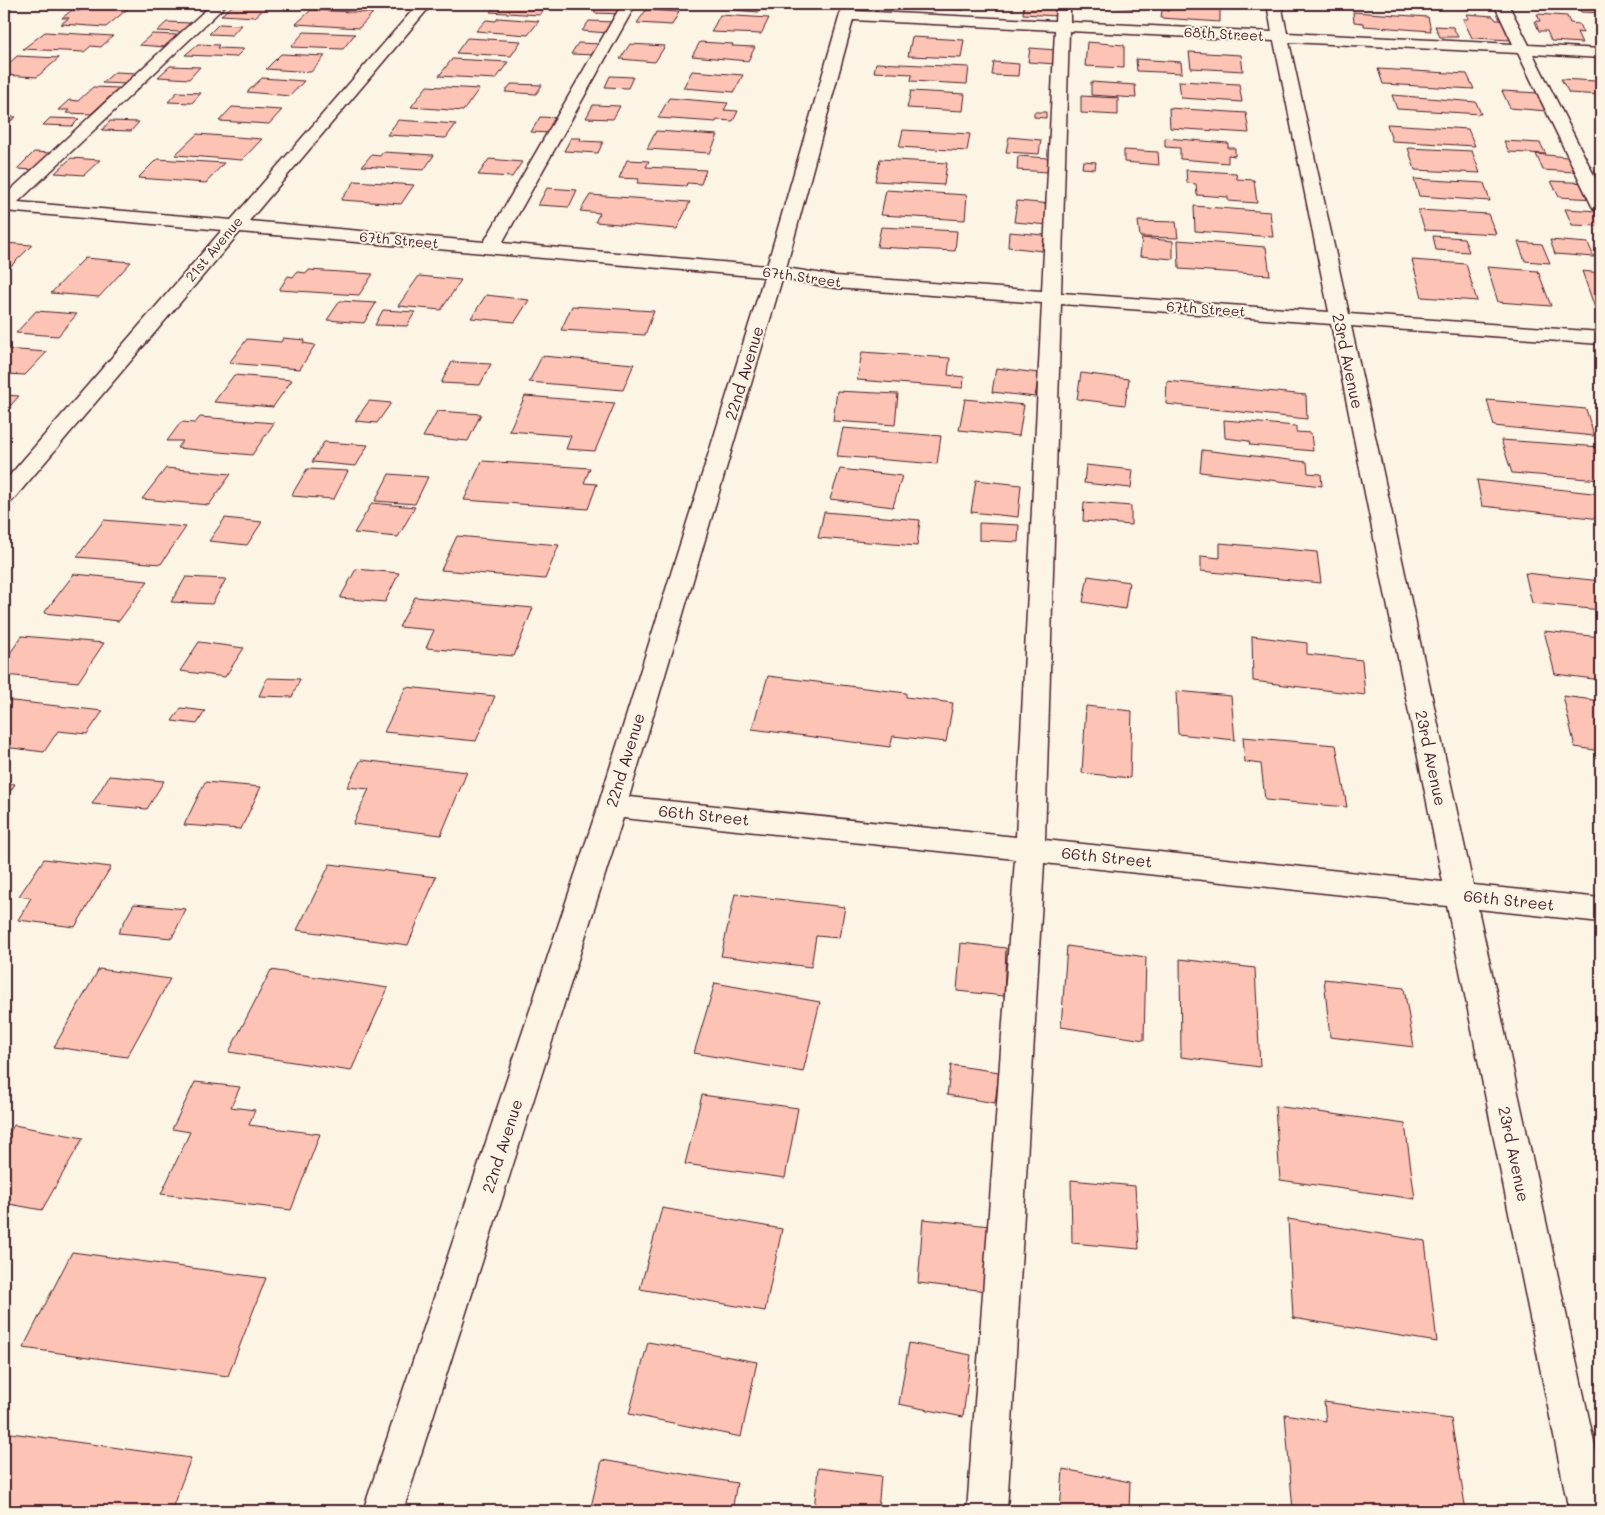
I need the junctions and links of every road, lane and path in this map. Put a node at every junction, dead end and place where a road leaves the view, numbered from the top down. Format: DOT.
graph roads {
  1 [pos="9,4"];
  2 [pos="220,4"];
  3 [pos="426,4"];
  4 [pos="629,4"];
  5 [pos="1274,4"];
  6 [pos="1501,4"];
  7 [pos="4,7"];
  8 [pos="848,10"];
  9 [pos="1062,15"];
  10 [pos="1280,37"];
  11 [pos="1524,49"];
  12 [pos="1601,53"];
  13 [pos="4,205"];
  14 [pos="1601,206"];
  15 [pos="234,226"];
  16 [pos="490,248"];
  17 [pos="775,272"];
  18 [pos="1050,298"];
  19 [pos="1339,319"];
  20 [pos="1601,338"];
  21 [pos="4,496"];
  22 [pos="612,806"];
  23 [pos="1030,849"];
  24 [pos="1460,895"];
  25 [pos="1601,910"];
  26 [pos="383,1511"];
  27 [pos="987,1511"];
  28 [pos="1589,1511"];
  1 -- 7 [label="street"];
  2 -- 13 [label="street"];
  3 -- 15 [label="street, 21st Avenue"];
  4 -- 16 [label="street"];
  5 -- 10 [label="street, 23rd Avenue"];
  6 -- 11 [label="street"];
  8 -- 9 [label="street, 68th Street"];
  8 -- 17 [label="street, 22nd Avenue"];
  9 -- 10 [label="street, 68th Street"];
  9 -- 18 [label="street"];
  10 -- 11 [label="street, 68th Street"];
  10 -- 19 [label="street, 23rd Avenue"];
  11 -- 12 [label="street, 68th Street"];
  11 -- 14 [label="street"];
  13 -- 15 [label="street, 67th Street"];
  15 -- 16 [label="street, 67th Street"];
  15 -- 21 [label="street, 21st Avenue"];
  16 -- 17 [label="street, 67th Street"];
  17 -- 18 [label="street, 67th Street"];
  17 -- 22 [label="street, 22nd Avenue"];
  18 -- 19 [label="street, 67th Street"];
  18 -- 23 [label="street"];
  19 -- 20 [label="street, 67th Street"];
  19 -- 24 [label="street, 23rd Avenue"];
  22 -- 23 [label="street, 66th Street"];
  22 -- 26 [label="street, 22nd Avenue"];
  23 -- 24 [label="street, 66th Street"];
  23 -- 27 [label="street"];
  24 -- 25 [label="street, 66th Street"];
  24 -- 28 [label="street, 23rd Avenue"];
}
